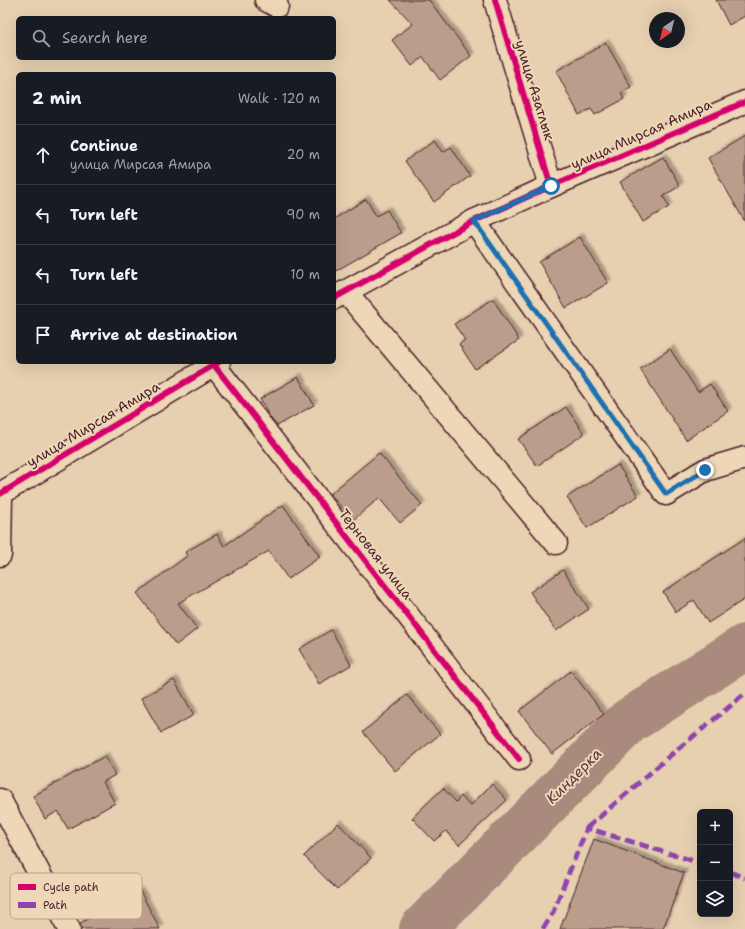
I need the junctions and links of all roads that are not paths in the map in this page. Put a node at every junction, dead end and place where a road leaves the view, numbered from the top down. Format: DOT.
graph roads {
  1 [pos="495,0"];
  2 [pos="745,102"];
  3 [pos="551,186"];
  4 [pos="474,221"];
  5 [pos="340,295"];
  6 [pos="215,364"];
  7 [pos="218,364"];
  8 [pos="745,458"];
  9 [pos="1,494"];
  10 [pos="556,543"];
  11 [pos="0,555"];
  12 [pos="519,759"];
  13 [pos="0,800"];
  14 [pos="39,873"];
  15 [pos="64,919"];
  16 [pos="69,929"];
  1 -- 3 [label="street, улица Азатлык"];
  2 -- 3 [label="street, улица Мирсая Амира"];
  3 -- 4 [label="street, улица Мирсая Амира"];
  4 -- 5 [label="street, улица Мирсая Амира"];
  4 -- 8 [label="street"];
  5 -- 10 [label="street"];
  6 -- 9 [label="street, улица Мирсая Амира"];
  7 -- 12 [label="street, Терновая улица"];
  9 -- 11 [label="street"];
  13 -- 14 [label="street"];
  15 -- 16 [label="street"];
}
